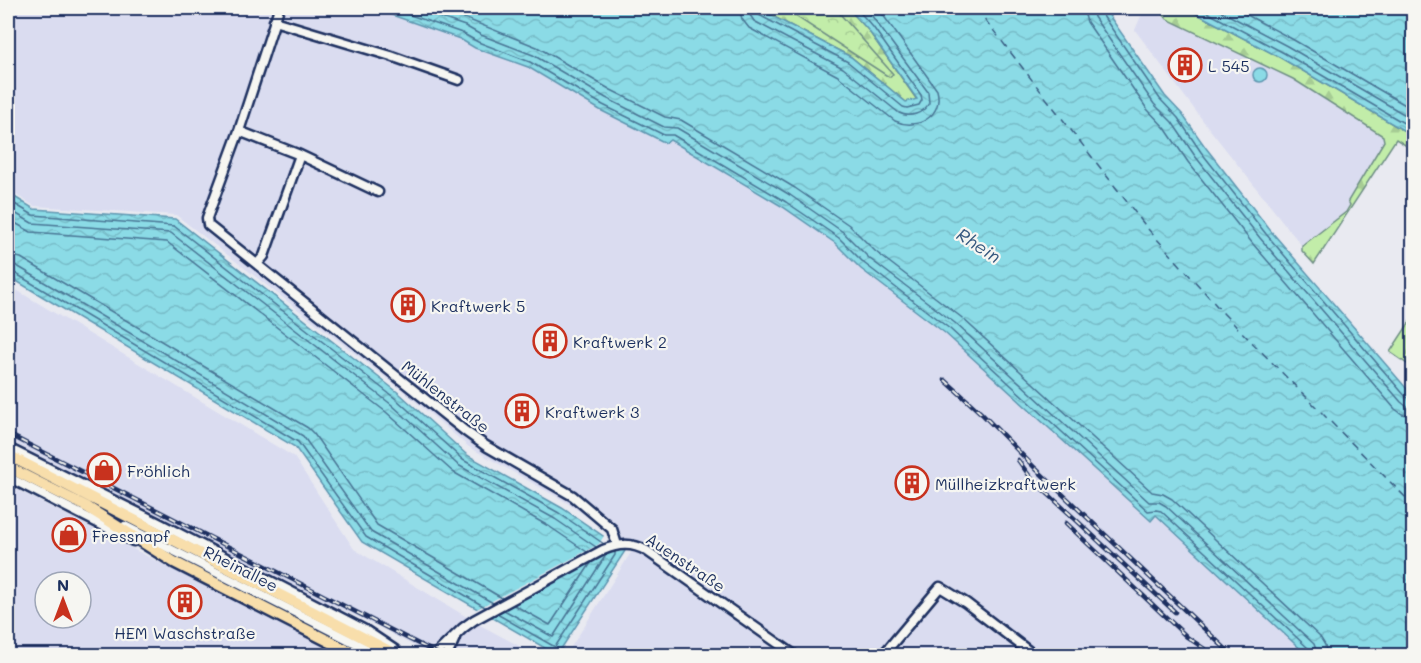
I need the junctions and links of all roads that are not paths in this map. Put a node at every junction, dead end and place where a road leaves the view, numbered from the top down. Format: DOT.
graph roads {
  1 [pos="279,8"];
  2 [pos="274,21"];
  3 [pos="459,80"];
  4 [pos="239,131"];
  5 [pos="300,155"];
  6 [pos="378,192"];
  7 [pos="257,264"];
  8 [pos="8,448"];
  9 [pos="8,455"];
  10 [pos="8,467"];
  11 [pos="8,477"];
  12 [pos="87,507"];
  13 [pos="143,524"];
  14 [pos="617,545"];
  15 [pos="209,549"];
  16 [pos="174,562"];
  17 [pos="458,632"];
  18 [pos="446,645"];
  19 [pos="358,656"];
  20 [pos="381,656"];
  21 [pos="400,656"];
  22 [pos="434,656"];
  23 [pos="440,656"];
  24 [pos="447,656"];
  25 [pos="796,656"];
  26 [pos="882,656"];
  27 [pos="1035,656"];
  1 -- 2 [label="street, Mühlenstraße"];
  2 -- 3 [label="street"];
  2 -- 4 [label="street, Mühlenstraße"];
  4 -- 5 [label="street"];
  4 -- 7 [label="street, Mühlenstraße"];
  5 -- 6 [label="street"];
  5 -- 7 [label="street"];
  7 -- 14 [label="street, Mühlenstraße"];
  8 -- 15 [label="street, Rheinallee"];
  9 -- 13 [label="main road, Rheinallee"];
  10 -- 12 [label="main road, Rheinallee"];
  11 -- 16 [label="street, Rheinallee"];
  12 -- 16 [label="main road, Rheinallee"];
  12 -- 20 [label="street, Rheinallee"];
  13 -- 15 [label="street, Rheinallee"];
  13 -- 21 [label="main road, Rheinallee"];
  14 -- 17 [label="street"];
  14 -- 25 [label="street, Auenstraße"];
  15 -- 21 [label="street, Rheinallee"];
  16 -- 19 [label="main road, Rheinallee"];
  17 -- 18 [label="street"];
  17 -- 24 [label="street"];
  18 -- 22 [label="street"];
  18 -- 23 [label="street"];
  26 -- 27 [label="street"];
}
